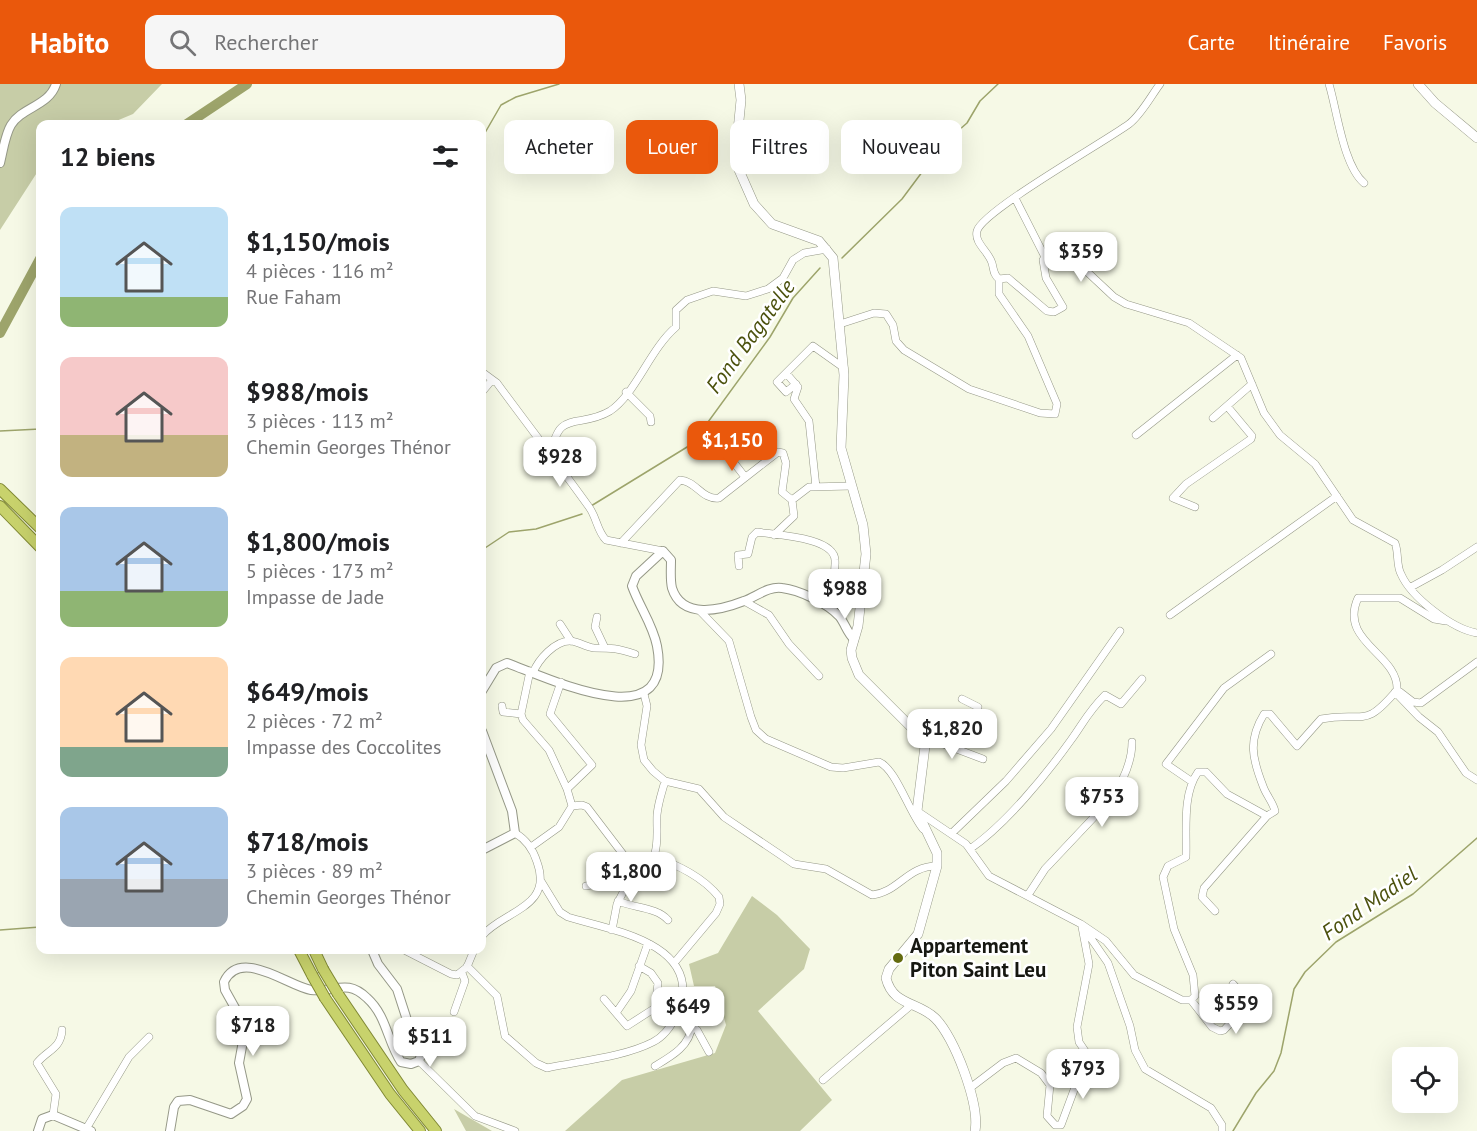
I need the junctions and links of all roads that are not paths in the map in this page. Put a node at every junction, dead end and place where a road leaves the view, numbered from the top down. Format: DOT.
graph roads {
  1 [pos="56,84"];
  2 [pos="739,84"];
  3 [pos="1160,84"];
  4 [pos="1329,84"];
  5 [pos="1418,84"];
  6 [pos="1477,138"];
  7 [pos="0,163"];
  8 [pos="1364,183"];
  9 [pos="1015,198"];
  10 [pos="828,249"];
  11 [pos="1045,257"];
  12 [pos="999,279"];
  13 [pos="840,324"];
  14 [pos="1237,355"];
  15 [pos="843,368"];
  16 [pos="786,373"];
  17 [pos="486,375"];
  18 [pos="492,380"];
  19 [pos="796,384"];
  20 [pos="1252,384"];
  21 [pos="486,387"];
  22 [pos="626,392"];
  23 [pos="1227,406"];
  24 [pos="1213,418"];
  25 [pos="651,422"];
  26 [pos="710,432"];
  27 [pos="1136,435"];
  28 [pos="551,456"];
  29 [pos="745,477"];
  30 [pos="816,486"];
  31 [pos="850,486"];
  32 [pos="0,489"];
  33 [pos="1337,496"];
  34 [pos="792,500"];
  35 [pos="0,506"];
  36 [pos="1195,507"];
  37 [pos="36,524"];
  38 [pos="774,535"];
  39 [pos="36,543"];
  40 [pos="621,543"];
  41 [pos="1477,547"];
  42 [pos="663,551"];
  43 [pos="739,566"];
  44 [pos="1411,586"];
  45 [pos="744,602"];
  46 [pos="1169,602"];
  47 [pos="826,606"];
  48 [pos="1177,609"];
  49 [pos="700,611"];
  50 [pos="1170,615"];
  51 [pos="597,617"];
  52 [pos="1447,621"];
  53 [pos="560,624"];
  54 [pos="1120,631"];
  55 [pos="1477,633"];
  56 [pos="854,639"];
  57 [pos="571,641"];
  58 [pos="604,646"];
  59 [pos="635,654"];
  60 [pos="1271,654"];
  61 [pos="1477,662"];
  62 [pos="531,672"];
  63 [pos="819,676"];
  64 [pos="1142,679"];
  65 [pos="561,682"];
  66 [pos="486,684"];
  67 [pos="1396,691"];
  68 [pos="644,694"];
  69 [pos="962,699"];
  70 [pos="502,706"];
  71 [pos="521,714"];
  72 [pos="922,740"];
  73 [pos="486,742"];
  74 [pos="1132,742"];
  75 [pos="958,749"];
  76 [pos="983,759"];
  77 [pos="1477,780"];
  78 [pos="665,781"];
  79 [pos="1191,781"];
  80 [pos="567,789"];
  81 [pos="572,806"];
  82 [pos="917,812"];
  83 [pos="1268,816"];
  84 [pos="924,830"];
  85 [pos="515,832"];
  86 [pos="952,833"];
  87 [pos="531,847"];
  88 [pos="486,848"];
  89 [pos="970,849"];
  90 [pos="655,858"];
  91 [pos="937,866"];
  92 [pos="633,868"];
  93 [pos="541,880"];
  94 [pos="586,886"];
  95 [pos="1028,895"];
  96 [pos="618,901"];
  97 [pos="1215,911"];
  98 [pos="668,920"];
  99 [pos="1081,924"];
  100 [pos="612,930"];
  101 [pos="486,933"];
  102 [pos="648,943"];
  103 [pos="300,954"];
  104 [pos="316,954"];
  105 [pos="374,954"];
  106 [pos="412,954"];
  107 [pos="472,954"];
  108 [pos="675,962"];
  109 [pos="467,966"];
  110 [pos="639,966"];
  111 [pos="462,973"];
  112 [pos="1233,984"];
  113 [pos="338,991"];
  114 [pos="603,999"];
  115 [pos="1191,1000"];
  116 [pos="910,1006"];
  117 [pos="454,1012"];
  118 [pos="616,1013"];
  119 [pos="677,1014"];
  120 [pos="692,1025"];
  121 [pos="62,1030"];
  122 [pos="149,1037"];
  123 [pos="709,1052"];
  124 [pos="419,1061"];
  125 [pos="655,1066"];
  126 [pos="823,1080"];
  127 [pos="970,1088"];
  128 [pos="52,1115"];
  129 [pos="88,1130"];
  130 [pos="38,1131"];
  131 [pos="170,1131"];
  132 [pos="420,1131"];
  133 [pos="436,1131"];
  134 [pos="514,1131"];
  135 [pos="975,1131"];
  136 [pos="1222,1131"];
  1 -- 7 [label="street"];
  2 -- 10 [label="main road"];
  3 -- 9 [label="street"];
  4 -- 8 [label="street"];
  5 -- 6 [label="main road"];
  9 -- 11 [label="street"];
  9 -- 12 [label="street"];
  10 -- 13 [label="main road"];
  10 -- 22 [label="street"];
  11 -- 12 [label="street"];
  11 -- 14 [label="street"];
  12 -- 13 [label="street"];
  13 -- 15 [label="main road"];
  14 -- 20 [label="street"];
  14 -- 27 [label="street"];
  15 -- 16 [label="street"];
  15 -- 31 [label="main road"];
  16 -- 19 [label="street"];
  16 -- 19 [label="street"];
  17 -- 18 [label="street"];
  18 -- 21 [label="street"];
  18 -- 28 [label="street"];
  19 -- 30 [label="street"];
  20 -- 23 [label="street"];
  20 -- 33 [label="street"];
  22 -- 25 [label="street"];
  22 -- 28 [label="street"];
  23 -- 24 [label="street"];
  23 -- 36 [label="street"];
  26 -- 29 [label="street"];
  28 -- 40 [label="street"];
  29 -- 34 [label="street"];
  29 -- 40 [label="street"];
  30 -- 31 [label="street"];
  30 -- 34 [label="street"];
  31 -- 56 [label="main road"];
  32 -- 37 [label="highway"];
  33 -- 44 [label="street"];
  33 -- 48 [label="street"];
  34 -- 38 [label="street"];
  35 -- 39 [label="highway"];
  38 -- 43 [label="street"];
  38 -- 47 [label="street"];
  40 -- 42 [label="street"];
  41 -- 44 [label="street"];
  42 -- 49 [label="street"];
  42 -- 68 [label="street"];
  44 -- 52 [label="street"];
  45 -- 47 [label="street"];
  45 -- 49 [label="street"];
  45 -- 63 [label="street"];
  46 -- 48 [label="street"];
  47 -- 56 [label="street"];
  48 -- 50 [label="street"];
  49 -- 84 [label="street"];
  51 -- 58 [label="street"];
  52 -- 55 [label="street"];
  52 -- 67 [label="street"];
  53 -- 57 [label="street"];
  54 -- 86 [label="street"];
  56 -- 72 [label="main road"];
  57 -- 58 [label="street"];
  57 -- 62 [label="street"];
  58 -- 59 [label="street"];
  60 -- 79 [label="street"];
  61 -- 67 [label="street"];
  62 -- 65 [label="street"];
  62 -- 66 [label="street"];
  62 -- 71 [label="street"];
  64 -- 89 [label="street"];
  65 -- 68 [label="street"];
  65 -- 80 [label="street"];
  67 -- 77 [label="street"];
  67 -- 83 [label="street"];
  68 -- 78 [label="street"];
  69 -- 75 [label="street"];
  70 -- 71 [label="street"];
  71 -- 80 [label="street"];
  72 -- 75 [label="street"];
  72 -- 82 [label="main road"];
  73 -- 85 [label="street"];
  74 -- 95 [label="street"];
  75 -- 76 [label="street"];
  78 -- 90 [label="street"];
  78 -- 91 [label="street"];
  79 -- 83 [label="street"];
  79 -- 115 [label="street"];
  80 -- 81 [label="street"];
  81 -- 87 [label="street"];
  81 -- 92 [label="street"];
  82 -- 84 [label="main road"];
  82 -- 86 [label="street"];
  83 -- 97 [label="street"];
  84 -- 91 [label="main road"];
  85 -- 87 [label="street"];
  85 -- 88 [label="street"];
  86 -- 89 [label="street"];
  87 -- 93 [label="street"];
  89 -- 95 [label="street"];
  90 -- 92 [label="street"];
  90 -- 108 [label="street"];
  91 -- 116 [label="main road"];
  92 -- 94 [label="street"];
  92 -- 96 [label="street"];
  93 -- 100 [label="street"];
  93 -- 101 [label="street"];
  95 -- 99 [label="street"];
  96 -- 98 [label="street"];
  96 -- 100 [label="street"];
  99 -- 115 [label="street"];
  99 -- 127 [label="street"];
  99 -- 136 [label="street"];
  100 -- 102 [label="street"];
  102 -- 108 [label="street"];
  102 -- 110 [label="street"];
  103 -- 132 [label="highway, bridge"];
  104 -- 113 [label="highway, bridge"];
  105 -- 124 [label="street"];
  106 -- 111 [label="street"];
  107 -- 109 [label="street"];
  108 -- 119 [label="street"];
  109 -- 111 [label="street"];
  109 -- 119 [label="street"];
  110 -- 118 [label="street"];
  110 -- 118 [label="street"];
  111 -- 117 [label="street"];
  112 -- 115 [label="street"];
  113 -- 124 [label="street"];
  113 -- 131 [label="street"];
  113 -- 133 [label="highway"];
  114 -- 118 [label="street"];
  116 -- 126 [label="street"];
  116 -- 127 [label="main road"];
  119 -- 120 [label="street"];
  120 -- 123 [label="street"];
  120 -- 125 [label="street"];
  121 -- 128 [label="street"];
  122 -- 129 [label="street"];
  124 -- 134 [label="street"];
  127 -- 135 [label="main road"];
  128 -- 129 [label="street"];
  128 -- 130 [label="street"];
}
